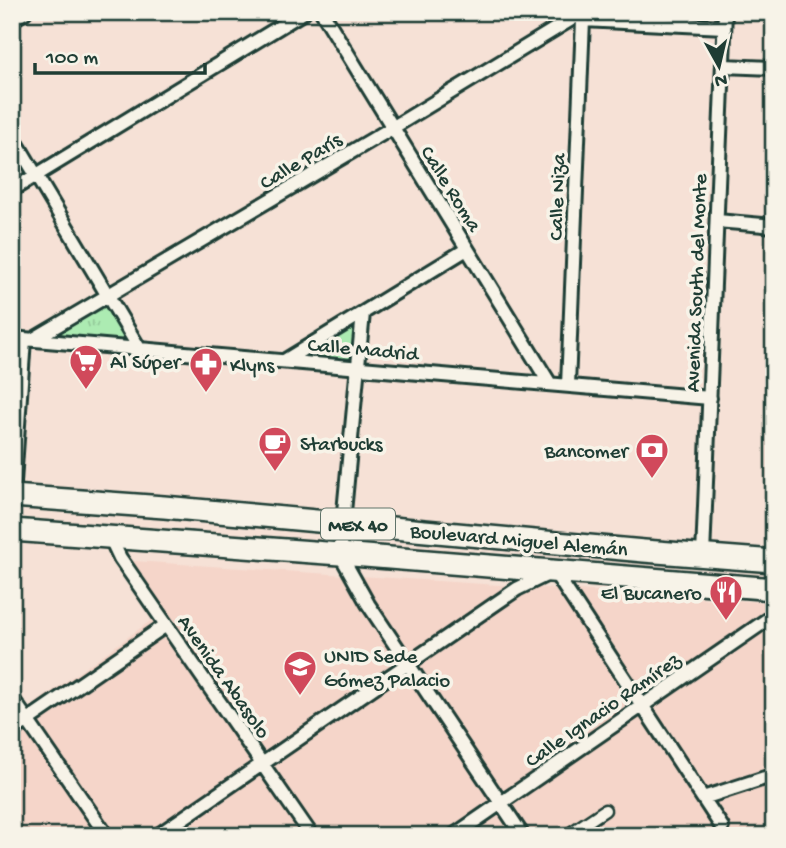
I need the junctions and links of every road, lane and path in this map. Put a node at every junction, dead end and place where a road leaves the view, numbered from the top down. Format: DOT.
graph roads {
  1 [pos="24,12"];
  2 [pos="304,12"];
  3 [pos="322,12"];
  4 [pos="725,12"];
  5 [pos="585,15"];
  6 [pos="12,20"];
  7 [pos="724,27"];
  8 [pos="724,66"];
  9 [pos="774,68"];
  10 [pos="393,128"];
  11 [pos="12,135"];
  12 [pos="37,175"];
  13 [pos="12,190"];
  14 [pos="717,221"];
  15 [pos="774,226"];
  16 [pos="467,249"];
  17 [pos="109,295"];
  18 [pos="363,313"];
  19 [pos="23,339"];
  20 [pos="139,348"];
  21 [pos="284,361"];
  22 [pos="357,367"];
  23 [pos="550,384"];
  24 [pos="568,385"];
  25 [pos="710,398"];
  26 [pos="12,496"];
  27 [pos="343,522"];
  28 [pos="12,530"];
  29 [pos="110,537"];
  30 [pos="644,551"];
  31 [pos="340,554"];
  32 [pos="703,556"];
  33 [pos="774,561"];
  34 [pos="554,571"];
  35 [pos="774,577"];
  36 [pos="704,584"];
  37 [pos="774,589"];
  38 [pos="774,615"];
  39 [pos="166,625"];
  40 [pos="408,664"];
  41 [pos="12,698"];
  42 [pos="642,705"];
  43 [pos="27,720"];
  44 [pos="12,731"];
  45 [pos="262,764"];
  46 [pos="774,775"];
  47 [pos="703,798"];
  48 [pos="500,803"];
  49 [pos="605,810"];
  50 [pos="722,827"];
  51 [pos="107,836"];
  52 [pos="157,836"];
  53 [pos="312,836"];
  54 [pos="453,836"];
  55 [pos="523,836"];
  56 [pos="566,836"];
  1 -- 6 [label="street"];
  2 -- 12 [label="street"];
  3 -- 10 [label="street, Calle Roma"];
  4 -- 7 [label="street, Avenida South del Monte"];
  5 -- 7 [label="street"];
  5 -- 10 [label="street, Calle París"];
  5 -- 24 [label="street, Calle Niza"];
  7 -- 8 [label="street, Avenida South del Monte"];
  8 -- 9 [label="street"];
  8 -- 14 [label="street, Avenida South del Monte"];
  10 -- 16 [label="street, Calle Roma"];
  10 -- 17 [label="street, Calle París"];
  11 -- 12 [label="street"];
  12 -- 13 [label="street"];
  12 -- 17 [label="street"];
  14 -- 15 [label="street"];
  14 -- 25 [label="street, Avenida South del Monte"];
  16 -- 18 [label="street"];
  16 -- 23 [label="street, Calle Roma"];
  17 -- 19 [label="street, Calle París"];
  17 -- 20 [label="street"];
  18 -- 21 [label="street"];
  18 -- 22 [label="street"];
  19 -- 20 [label="street, Calle Madrid"];
  19 -- 26 [label="street"];
  20 -- 21 [label="street, Calle Madrid"];
  21 -- 22 [label="street, Calle Madrid"];
  22 -- 23 [label="street, Calle Madrid"];
  22 -- 27 [label="street"];
  23 -- 24 [label="street, Calle Madrid"];
  24 -- 25 [label="street, Calle Madrid"];
  25 -- 32 [label="street, Avenida South del Monte"];
  26 -- 27 [label="highway, Boulevard Miguel Alemán / MEX 40"];
  27 -- 30 [label="highway, Boulevard Miguel Alemán / MEX 40"];
  27 -- 31 [label="street"];
  28 -- 29 [label="highway, Boulevard Miguel Alemán / MEX 40"];
  29 -- 31 [label="highway, Boulevard Miguel Alemán / MEX 40"];
  29 -- 39 [label="street, Avenida Abasolo"];
  30 -- 32 [label="highway, Boulevard Miguel Alemán / MEX 40"];
  30 -- 34 [label="highway"];
  31 -- 34 [label="highway, Boulevard Miguel Alemán / MEX 40"];
  31 -- 40 [label="street"];
  32 -- 33 [label="highway, Boulevard Miguel Alemán / MEX 40"];
  34 -- 36 [label="highway, Boulevard Miguel Alemán / MEX 40"];
  34 -- 40 [label="street"];
  34 -- 42 [label="street"];
  35 -- 36 [label="highway"];
  36 -- 37 [label="highway, Boulevard Miguel Alemán / MEX 40"];
  38 -- 42 [label="street, Calle Ignacio Ramírez"];
  39 -- 43 [label="street"];
  39 -- 45 [label="street, Avenida Abasolo"];
  40 -- 45 [label="street"];
  40 -- 48 [label="street"];
  41 -- 43 [label="street"];
  42 -- 47 [label="street"];
  42 -- 48 [label="street, Calle Ignacio Ramírez"];
  43 -- 44 [label="street"];
  43 -- 51 [label="street"];
  45 -- 52 [label="street"];
  45 -- 53 [label="street, Avenida Abasolo"];
  46 -- 47 [label="street"];
  47 -- 50 [label="street"];
  48 -- 54 [label="street, Calle Ignacio Ramírez"];
  48 -- 55 [label="street"];
  49 -- 56 [label="street"];
}
